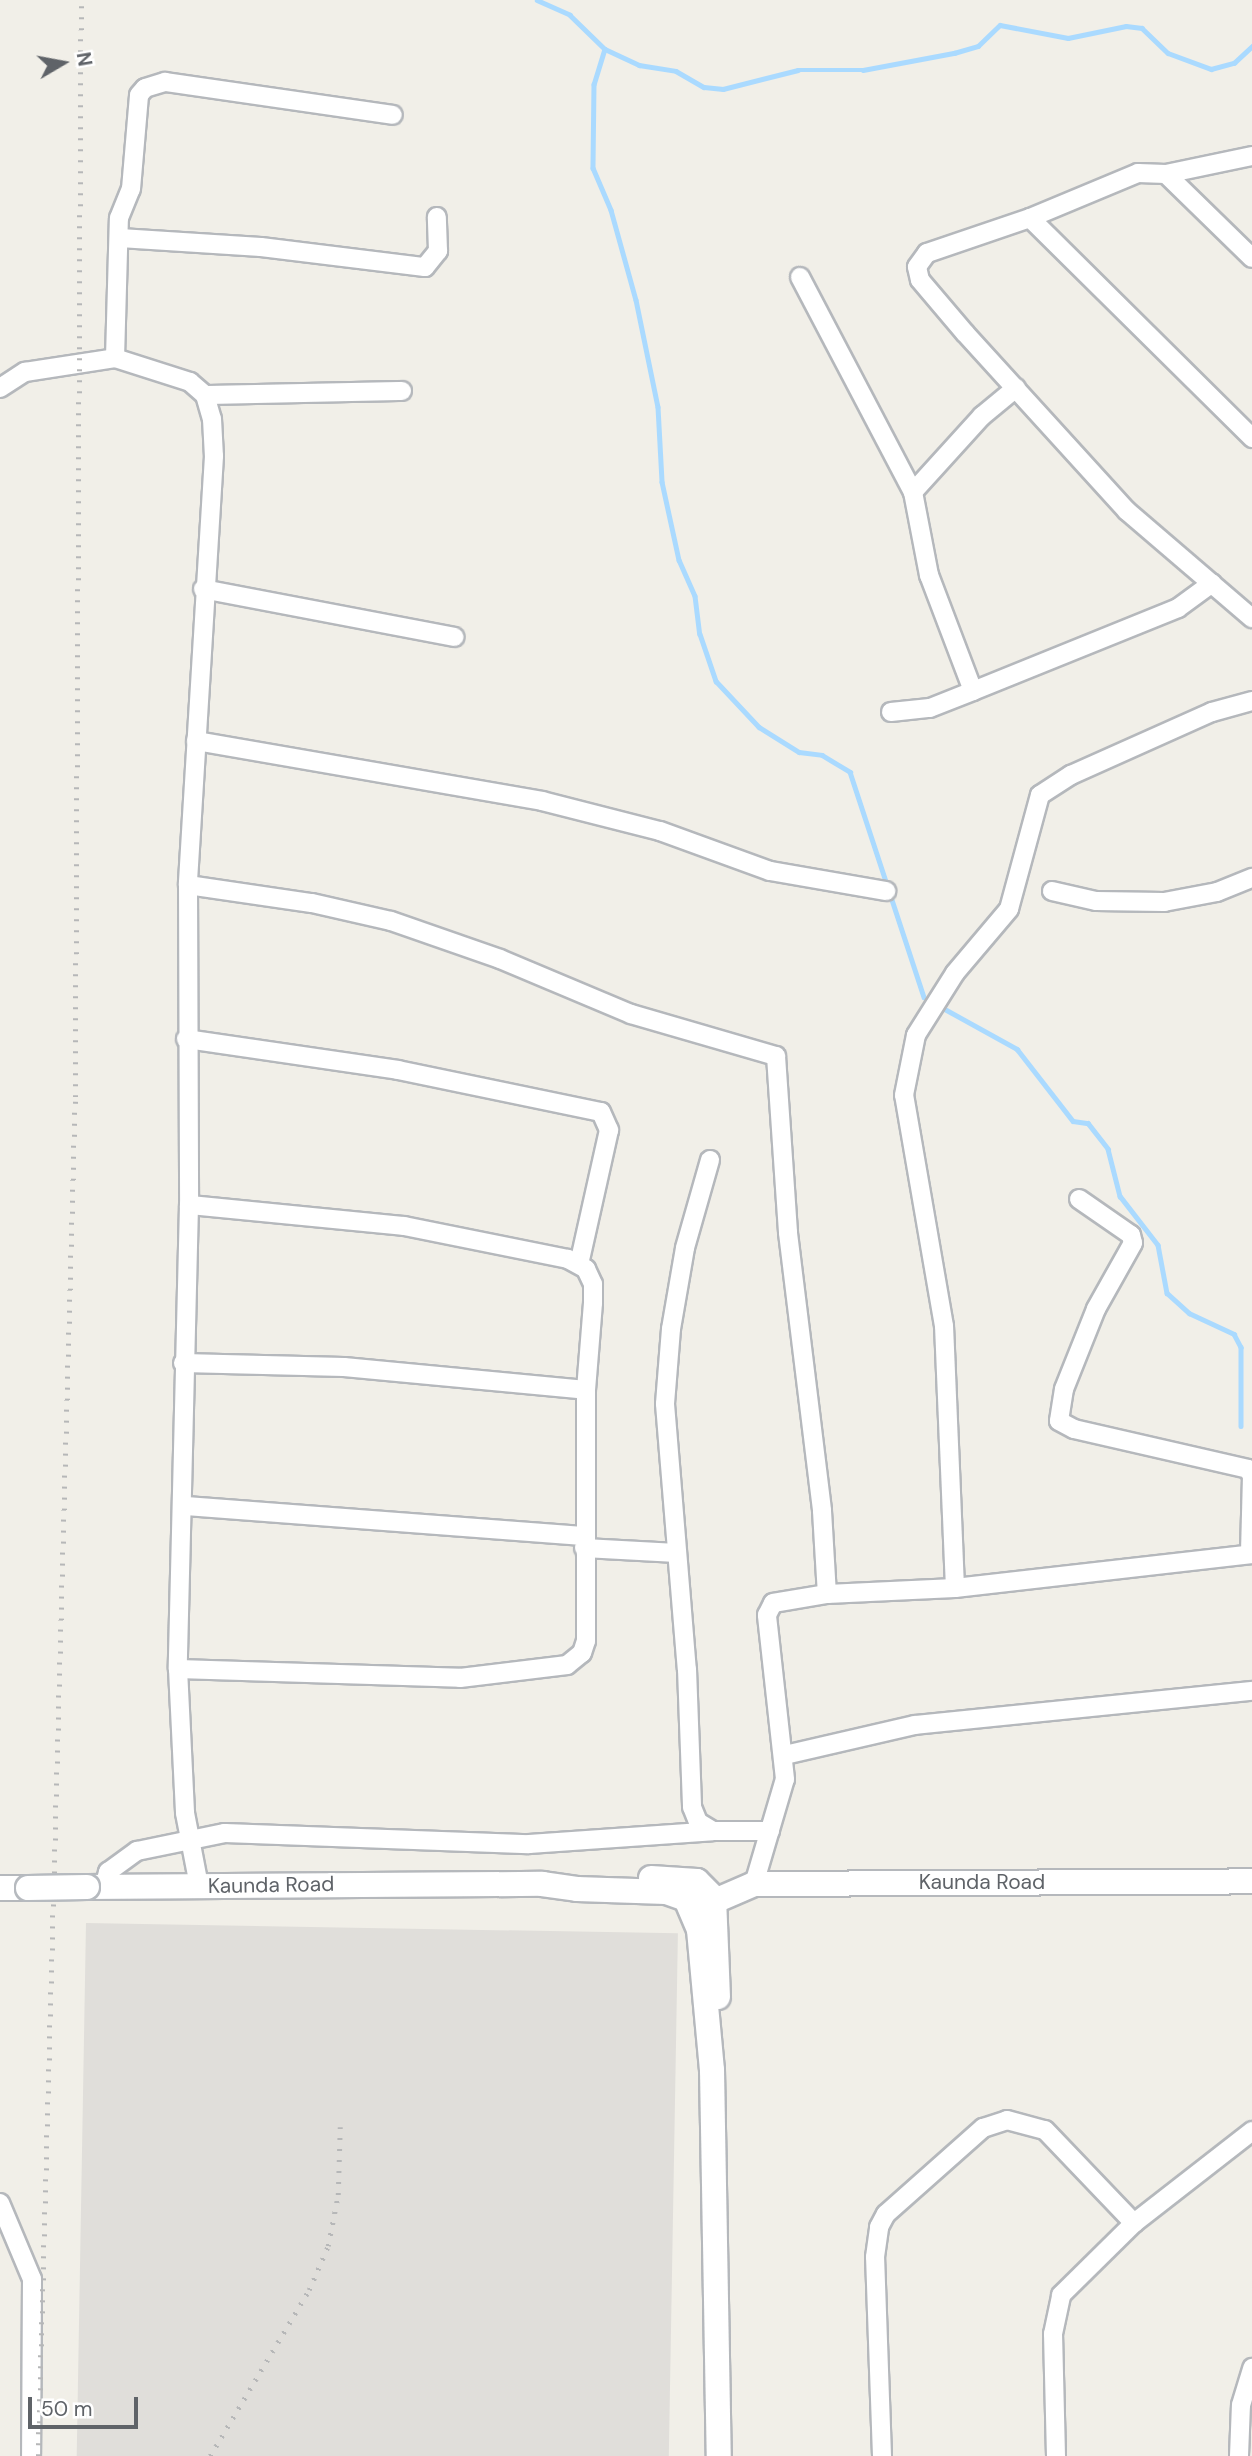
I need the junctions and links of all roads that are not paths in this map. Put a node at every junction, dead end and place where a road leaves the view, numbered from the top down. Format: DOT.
graph roads {
  1 [pos="393,116"];
  2 [pos="1252,156"];
  3 [pos="1166,174"];
  4 [pos="437,217"];
  5 [pos="1030,218"];
  6 [pos="120,238"];
  7 [pos="1252,258"];
  8 [pos="800,278"];
  9 [pos="115,358"];
  10 [pos="0,388"];
  11 [pos="1016,388"];
  12 [pos="402,391"];
  13 [pos="205,395"];
  14 [pos="1252,438"];
  15 [pos="913,492"];
  16 [pos="1212,583"];
  17 [pos="203,589"];
  18 [pos="1252,618"];
  19 [pos="454,637"];
  20 [pos="973,691"];
  21 [pos="1252,701"];
  22 [pos="891,712"];
  23 [pos="196,741"];
  24 [pos="1252,878"];
  25 [pos="188,885"];
  26 [pos="886,891"];
  27 [pos="1052,891"];
  28 [pos="186,1039"];
  29 [pos="710,1160"];
  30 [pos="1079,1199"];
  31 [pos="189,1205"];
  32 [pos="579,1264"];
  33 [pos="183,1363"];
  34 [pos="586,1390"];
  35 [pos="1252,1476"];
  36 [pos="185,1506"];
  37 [pos="584,1542"];
  38 [pos="677,1553"];
  39 [pos="1251,1554"];
  40 [pos="955,1588"];
  41 [pos="827,1594"];
  42 [pos="177,1669"];
  43 [pos="1252,1691"];
  44 [pos="785,1755"];
  45 [pos="712,1831"];
  46 [pos="770,1831"];
  47 [pos="190,1839"];
  48 [pos="1252,1881"];
  49 [pos="754,1884"];
  50 [pos="198,1886"];
  51 [pos="95,1887"];
  52 [pos="0,1888"];
  53 [pos="706,1916"];
  54 [pos="1252,2131"];
  55 [pos="0,2203"];
  56 [pos="1134,2223"];
  57 [pos="7,2240"];
  58 [pos="1252,2368"];
  59 [pos="31,2456"];
  60 [pos="719,2456"];
  61 [pos="882,2456"];
  62 [pos="1056,2456"];
  63 [pos="1239,2456"];
  1 -- 6 [label="street"];
  2 -- 3 [label="street"];
  3 -- 5 [label="street"];
  3 -- 7 [label="street"];
  4 -- 6 [label="street"];
  5 -- 11 [label="street"];
  5 -- 14 [label="street"];
  6 -- 9 [label="street"];
  8 -- 15 [label="street"];
  9 -- 10 [label="street"];
  9 -- 13 [label="street"];
  11 -- 15 [label="street"];
  11 -- 16 [label="street"];
  12 -- 13 [label="street"];
  13 -- 17 [label="street"];
  15 -- 20 [label="street"];
  16 -- 18 [label="street"];
  16 -- 20 [label="street"];
  17 -- 19 [label="street"];
  17 -- 23 [label="street"];
  20 -- 22 [label="street"];
  21 -- 40 [label="street"];
  23 -- 25 [label="street"];
  23 -- 26 [label="street"];
  24 -- 27 [label="street"];
  25 -- 28 [label="street"];
  25 -- 41 [label="street"];
  28 -- 31 [label="street"];
  28 -- 32 [label="street"];
  29 -- 38 [label="street"];
  30 -- 35 [label="street"];
  31 -- 32 [label="street"];
  31 -- 33 [label="street"];
  32 -- 34 [label="street"];
  33 -- 34 [label="street"];
  33 -- 36 [label="street"];
  34 -- 37 [label="street"];
  35 -- 39 [label="street"];
  36 -- 37 [label="street"];
  36 -- 42 [label="street"];
  37 -- 38 [label="street"];
  37 -- 42 [label="street"];
  38 -- 45 [label="street"];
  39 -- 40 [label="street"];
  40 -- 41 [label="street"];
  41 -- 44 [label="street"];
  42 -- 47 [label="street"];
  43 -- 44 [label="street"];
  44 -- 46 [label="street"];
  45 -- 46 [label="street"];
  45 -- 47 [label="street"];
  46 -- 49 [label="street"];
  47 -- 50 [label="street"];
  47 -- 51 [label="street"];
  48 -- 49 [label="main road, Kaunda Road"];
  49 -- 53 [label="main road, Kaunda Road"];
  50 -- 51 [label="main road, Kaunda Road"];
  50 -- 53 [label="main road, Kaunda Road"];
  51 -- 52 [label="main road, Kaunda Road, bridge"];
  53 -- 60 [label="main road"];
  54 -- 56 [label="street"];
  55 -- 57 [label="street"];
  56 -- 61 [label="street"];
  56 -- 62 [label="street"];
  57 -- 59 [label="street"];
  58 -- 63 [label="street"];
}
